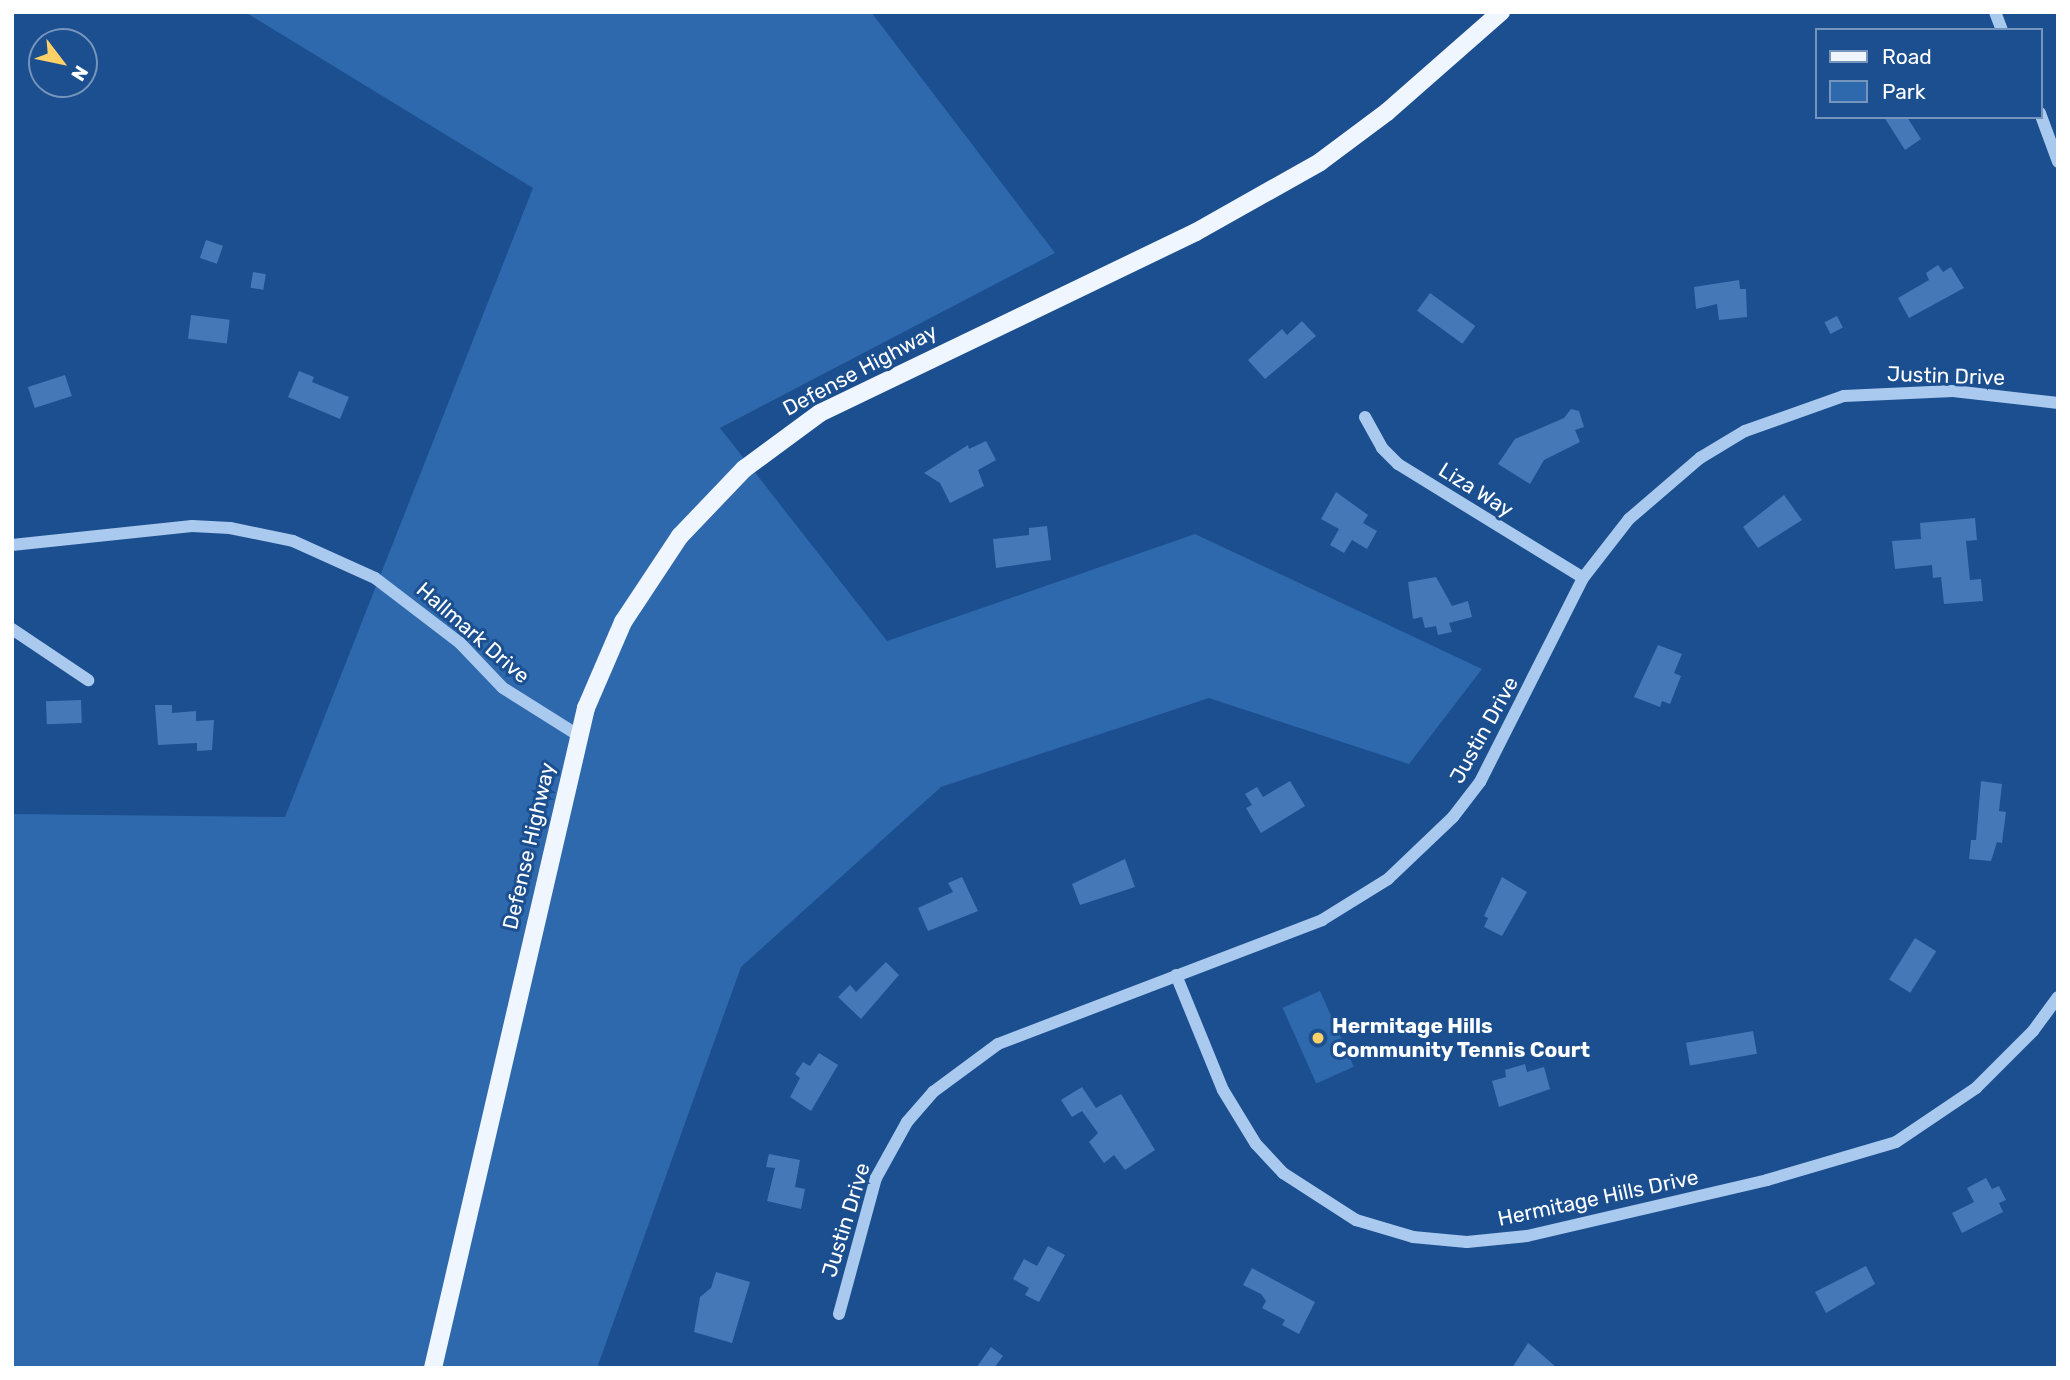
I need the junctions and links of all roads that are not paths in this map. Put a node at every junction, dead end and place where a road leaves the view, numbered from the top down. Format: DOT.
graph roads {
  1 [pos="1501,12"];
  2 [pos="1995,12"];
  3 [pos="2002,28"];
  4 [pos="2042,118"];
  5 [pos="2058,162"];
  6 [pos="2058,403"];
  7 [pos="1365,417"];
  8 [pos="12,545"];
  9 [pos="1583,578"];
  10 [pos="12,629"];
  11 [pos="88,680"];
  12 [pos="578,735"];
  13 [pos="1176,975"];
  14 [pos="2058,997"];
  15 [pos="839,1314"];
  16 [pos="433,1368"];
  1 -- 12 [label="main road, Defense Highway"];
  2 -- 3 [label="street"];
  4 -- 5 [label="street"];
  6 -- 9 [label="street, Justin Drive"];
  7 -- 9 [label="street, Liza Way"];
  8 -- 12 [label="street, Hallmark Drive"];
  9 -- 13 [label="street, Justin Drive"];
  10 -- 11 [label="street"];
  12 -- 16 [label="main road, Defense Highway"];
  13 -- 14 [label="street, Hermitage Hills Drive"];
  13 -- 15 [label="street, Justin Drive"];
}
